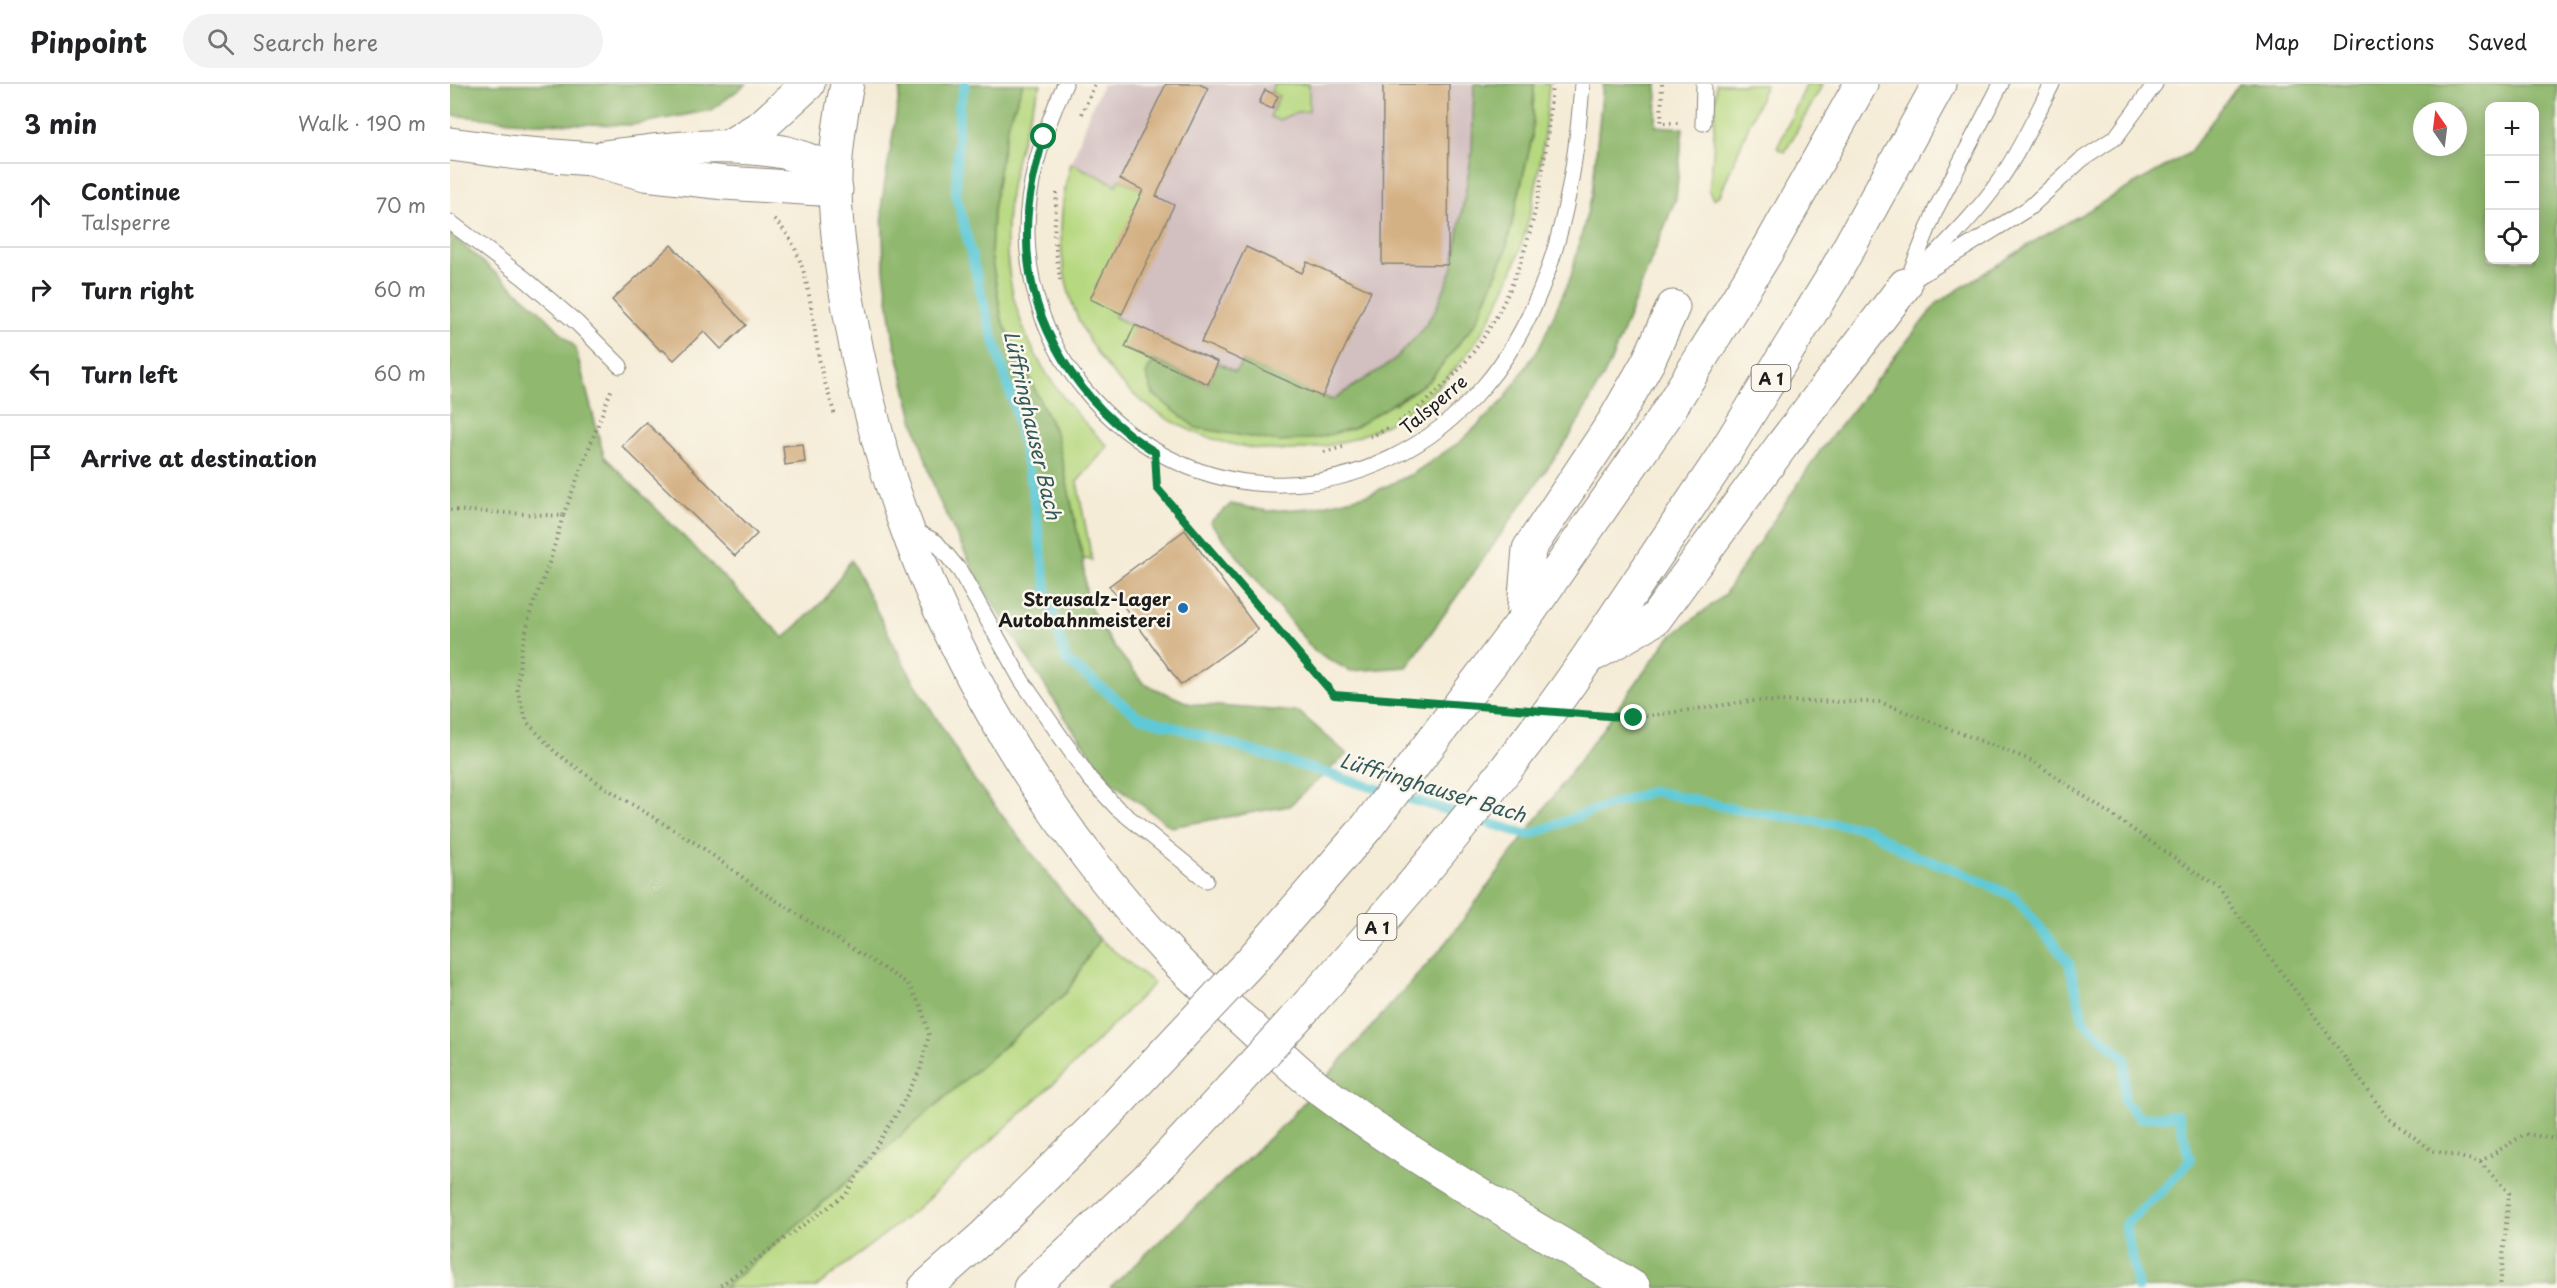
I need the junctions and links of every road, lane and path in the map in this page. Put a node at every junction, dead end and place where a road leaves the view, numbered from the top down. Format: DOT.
graph roads {
  1 [pos="808,84"];
  2 [pos="847,84"];
  3 [pos="1065,84"];
  4 [pos="1095,84"];
  5 [pos="1552,84"];
  6 [pos="1582,84"];
  7 [pos="1662,84"];
  8 [pos="1704,84"];
  9 [pos="1861,84"];
  10 [pos="1938,84"];
  11 [pos="2001,84"];
  12 [pos="2052,84"];
  13 [pos="2155,84"];
  14 [pos="1078,123"];
  15 [pos="1703,123"];
  16 [pos="450,144"];
  17 [pos="729,146"];
  18 [pos="591,159"];
  19 [pos="836,180"];
  20 [pos="1058,185"];
  21 [pos="450,222"];
  22 [pos="1061,285"];
  23 [pos="1905,285"];
  24 [pos="1673,307"];
  25 [pos="620,366"];
  26 [pos="1364,440"];
  27 [pos="1344,446"];
  28 [pos="1155,452"];
  29 [pos="1315,454"];
  30 [pos="450,510"];
  31 [pos="563,516"];
  32 [pos="906,526"];
  33 [pos="1523,621"];
  34 [pos="1586,660"];
  35 [pos="1427,702"];
  36 [pos="1576,714"];
  37 [pos="1206,880"];
  38 [pos="2557,1138"];
  39 [pos="2480,1162"];
  40 [pos="717,1288"];
  41 [pos="925,1288"];
  42 [pos="1030,1288"];
  43 [pos="1634,1288"];
  44 [pos="2500,1288"];
  1 -- 17 [label="main road"];
  2 -- 19 [label="main road"];
  3 -- 28 [label="lane, Talsperre"];
  4 -- 14 [label="path"];
  5 -- 26 [label="path"];
  6 -- 28 [label="lane, Talsperre"];
  7 -- 15 [label="path"];
  8 -- 15 [label="lane"];
  9 -- 33 [label="main road"];
  10 -- 34 [label="main road, A 1"];
  11 -- 23 [label="lane"];
  12 -- 23 [label="lane"];
  13 -- 23 [label="lane"];
  16 -- 18 [label="main road"];
  17 -- 18 [label="main road"];
  17 -- 19 [label="main road"];
  18 -- 19 [label="main road"];
  19 -- 32 [label="main road"];
  20 -- 22 [label="path"];
  21 -- 25 [label="lane"];
  23 -- 34 [label="main road"];
  24 -- 33 [label="main road"];
  25 -- 31 [label="path"];
  27 -- 29 [label="path"];
  28 -- 35 [label="path"];
  30 -- 31 [label="path"];
  31 -- 40 [label="path"];
  32 -- 37 [label="lane"];
  32 -- 43 [label="main road"];
  33 -- 41 [label="main road, bridge"];
  34 -- 42 [label="main road, A 1, bridge"];
  36 -- 39 [label="path"];
  38 -- 39 [label="path"];
  39 -- 44 [label="path"];
}
